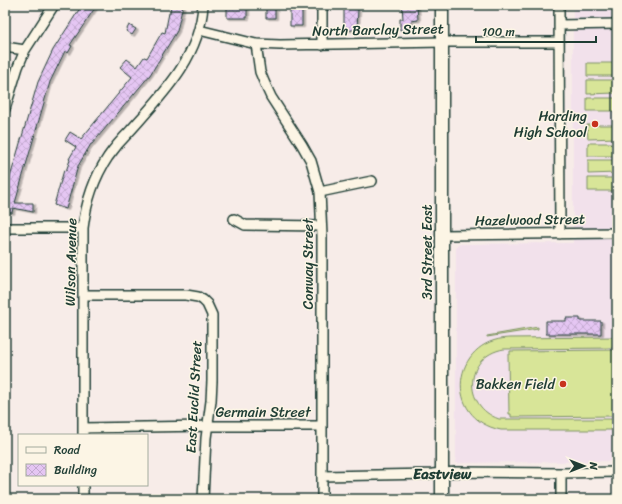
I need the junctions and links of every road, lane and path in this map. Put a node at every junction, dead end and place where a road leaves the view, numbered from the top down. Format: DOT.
graph roads {
  1 [pos="54,5"];
  2 [pos="203,5"];
  3 [pos="322,5"];
  4 [pos="442,5"];
  5 [pos="559,5"];
  6 [pos="617,24"];
  7 [pos="559,25"];
  8 [pos="199,30"];
  9 [pos="443,42"];
  10 [pos="559,42"];
  11 [pos="256,44"];
  12 [pos="322,45"];
  13 [pos="5,46"];
  14 [pos="25,50"];
  15 [pos="5,109"];
  16 [pos="372,181"];
  17 [pos="320,192"];
  18 [pos="234,219"];
  19 [pos="321,226"];
  20 [pos="5,228"];
  21 [pos="83,228"];
  22 [pos="617,233"];
  23 [pos="560,234"];
  24 [pos="442,235"];
  25 [pos="83,295"];
  26 [pos="208,426"];
  27 [pos="322,426"];
  28 [pos="83,432"];
  29 [pos="617,472"];
  30 [pos="561,473"];
  31 [pos="442,474"];
  32 [pos="322,476"];
  33 [pos="83,486"];
  34 [pos="83,499"];
  35 [pos="203,499"];
  36 [pos="322,499"];
  37 [pos="442,499"];
  38 [pos="561,499"];
  1 -- 14 [label="street"];
  2 -- 8 [label="street, Wilson Avenue"];
  3 -- 12 [label="street"];
  4 -- 9 [label="street, 3rd Street East"];
  5 -- 7 [label="street"];
  6 -- 7 [label="street"];
  7 -- 10 [label="street"];
  8 -- 11 [label="street, North Barclay Street"];
  8 -- 21 [label="street, Wilson Avenue"];
  9 -- 10 [label="street, North Barclay Street"];
  9 -- 12 [label="street, North Barclay Street"];
  9 -- 24 [label="street, 3rd Street East"];
  10 -- 23 [label="street"];
  11 -- 12 [label="street, North Barclay Street"];
  11 -- 17 [label="street, Conway Street"];
  13 -- 14 [label="street"];
  14 -- 15 [label="street"];
  16 -- 17 [label="street"];
  17 -- 19 [label="street, Conway Street"];
  18 -- 19 [label="street"];
  19 -- 27 [label="street, Conway Street"];
  20 -- 21 [label="street"];
  21 -- 25 [label="street, Wilson Avenue"];
  22 -- 23 [label="street, Hazelwood Street"];
  23 -- 24 [label="street, Hazelwood Street"];
  24 -- 31 [label="street, 3rd Street East"];
  25 -- 26 [label="street, East Euclid Street"];
  25 -- 28 [label="street, Wilson Avenue"];
  26 -- 27 [label="street, Germain Street"];
  26 -- 28 [label="street, Germain Street"];
  26 -- 35 [label="street, East Euclid Street"];
  27 -- 32 [label="street, Conway Street"];
  29 -- 30 [label="street"];
  30 -- 31 [label="street"];
  30 -- 38 [label="street"];
  31 -- 32 [label="street"];
  31 -- 37 [label="street, 3rd Street East"];
  32 -- 36 [label="street, Conway Street"];
  33 -- 34 [label="street"];
}
